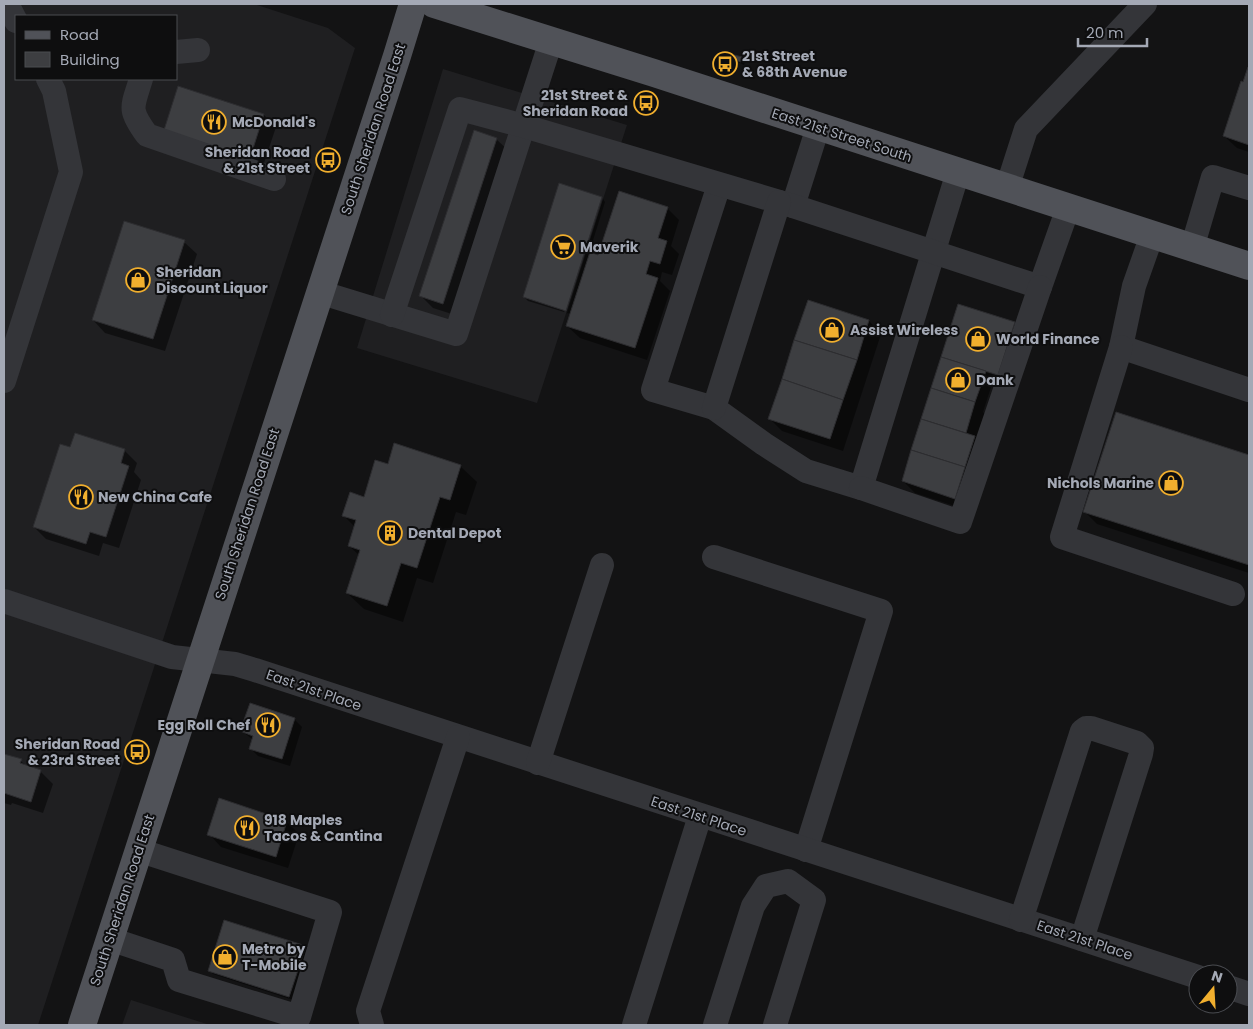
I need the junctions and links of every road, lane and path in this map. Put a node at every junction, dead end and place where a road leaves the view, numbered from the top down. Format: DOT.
graph roads {
  1 [pos="413,4"];
  2 [pos="434,4"];
  3 [pos="1145,4"];
  4 [pos="550,41"];
  5 [pos="48,80"];
  6 [pos="141,80"];
  7 [pos="524,126"];
  8 [pos="818,127"];
  9 [pos="958,172"];
  10 [pos="274,179"];
  11 [pos="719,185"];
  12 [pos="1007,188"];
  13 [pos="1249,188"];
  14 [pos="786,204"];
  15 [pos="1068,208"];
  16 [pos="1152,235"];
  17 [pos="1192,248"];
  18 [pos="932,252"];
  19 [pos="1249,266"];
  20 [pos="1040,287"];
  21 [pos="319,292"];
  22 [pos="392,315"];
  23 [pos="1121,347"];
  24 [pos="4,381"];
  25 [pos="1249,390"];
  26 [pos="714,408"];
  27 [pos="861,488"];
  28 [pos="714,557"];
  29 [pos="602,565"];
  30 [pos="1233,594"];
  31 [pos="4,601"];
  32 [pos="200,660"];
  33 [pos="458,738"];
  34 [pos="538,763"];
  35 [pos="700,816"];
  36 [pos="802,849"];
  37 [pos="138,850"];
  38 [pos="788,881"];
  39 [pos="1021,920"];
  40 [pos="110,939"];
  41 [pos="1082,940"];
  42 [pos="1188,974"];
  43 [pos="82,1025"];
  44 [pos="372,1025"];
  45 [pos="634,1025"];
  46 [pos="715,1025"];
  47 [pos="775,1025"];
  1 -- 21 [label="main road, South Sheridan Road East"];
  2 -- 4 [label="main road, East 21st Street South"];
  3 -- 12 [label="street"];
  4 -- 7 [label="street"];
  4 -- 8 [label="main road, East 21st Street South"];
  5 -- 24 [label="street"];
  6 -- 10 [label="street"];
  7 -- 11 [label="street"];
  7 -- 22 [label="street"];
  7 -- 22 [label="street"];
  8 -- 9 [label="main road, East 21st Street South"];
  8 -- 14 [label="street"];
  9 -- 12 [label="main road, East 21st Street South"];
  9 -- 18 [label="street"];
  11 -- 14 [label="street"];
  11 -- 26 [label="street"];
  12 -- 15 [label="main road, East 21st Street South"];
  13 -- 17 [label="street"];
  14 -- 18 [label="street"];
  14 -- 26 [label="street"];
  15 -- 16 [label="main road, East 21st Street South"];
  15 -- 20 [label="street"];
  16 -- 17 [label="main road, East 21st Street South"];
  16 -- 23 [label="street"];
  17 -- 19 [label="main road, East 21st Street South"];
  18 -- 20 [label="street"];
  18 -- 27 [label="street"];
  20 -- 27 [label="street"];
  21 -- 22 [label="street"];
  21 -- 32 [label="main road, South Sheridan Road East"];
  23 -- 25 [label="street"];
  23 -- 30 [label="street"];
  26 -- 27 [label="street"];
  28 -- 36 [label="street"];
  29 -- 34 [label="street"];
  31 -- 32 [label="street, East 21st Place"];
  32 -- 33 [label="street, East 21st Place"];
  32 -- 37 [label="main road, South Sheridan Road East"];
  33 -- 34 [label="street, East 21st Place"];
  33 -- 44 [label="street"];
  34 -- 35 [label="street, East 21st Place"];
  35 -- 36 [label="street, East 21st Place"];
  35 -- 45 [label="street"];
  36 -- 38 [label="street"];
  36 -- 39 [label="street, East 21st Place"];
  37 -- 40 [label="main road, South Sheridan Road East"];
  37 -- 40 [label="street"];
  38 -- 46 [label="street"];
  38 -- 47 [label="street"];
  39 -- 41 [label="street, East 21st Place"];
  39 -- 41 [label="street"];
  40 -- 43 [label="main road, South Sheridan Road East"];
  41 -- 42 [label="street, East 21st Place"];
}
